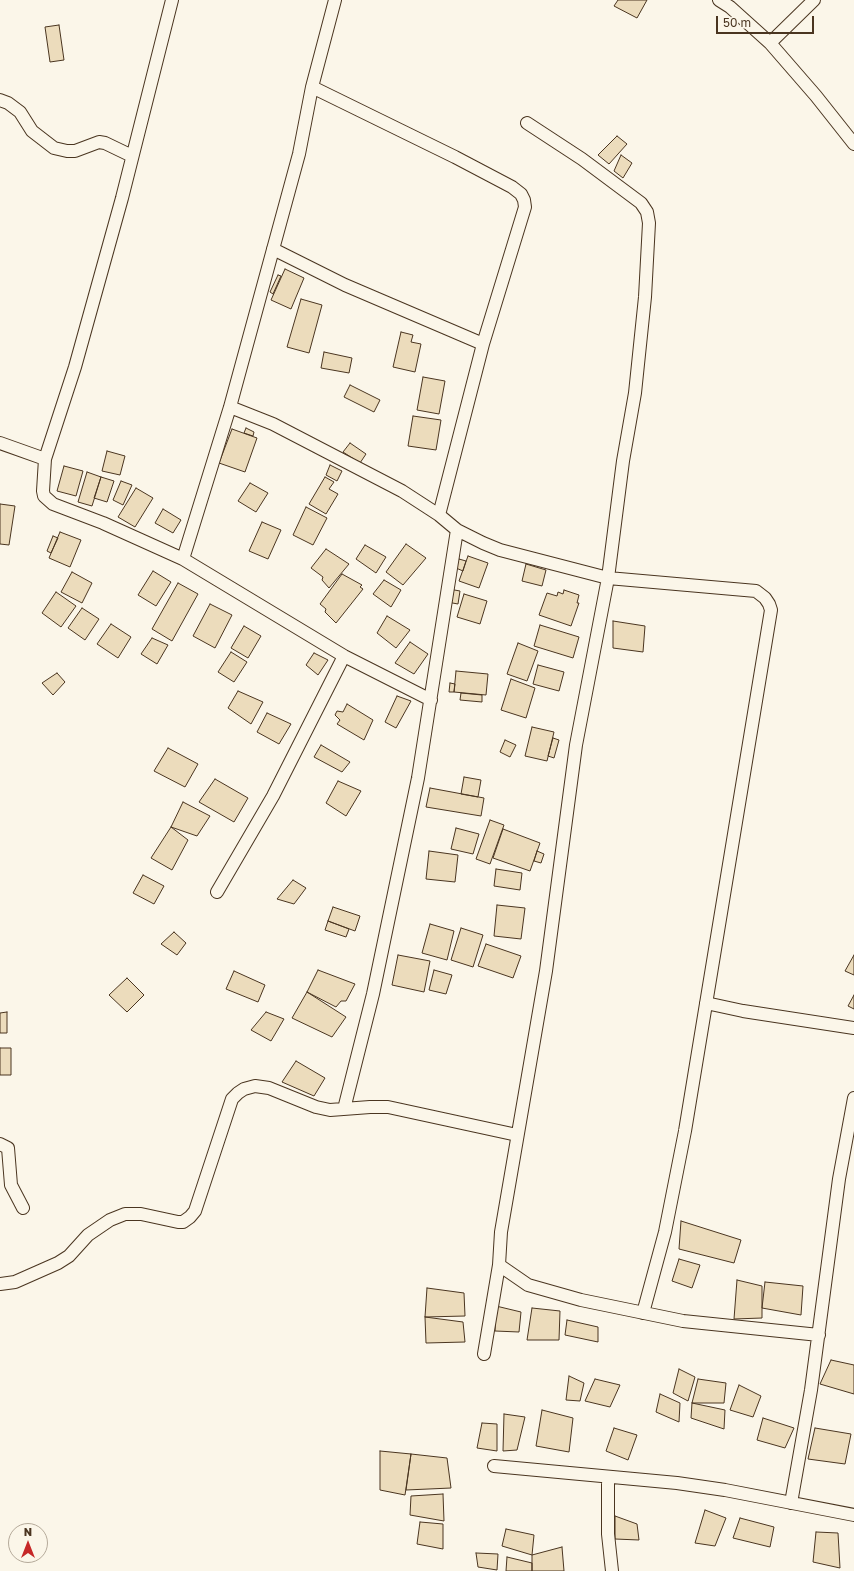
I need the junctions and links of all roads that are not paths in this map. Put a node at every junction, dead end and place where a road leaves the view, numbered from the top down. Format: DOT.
graph roads {
  1 [pos="172,0"];
  2 [pos="335,0"];
  3 [pos="719,0"];
  4 [pos="814,0"];
  5 [pos="770,43"];
  6 [pos="312,87"];
  7 [pos="0,100"];
  8 [pos="527,123"];
  9 [pos="854,144"];
  10 [pos="132,156"];
  11 [pos="273,249"];
  12 [pos="483,344"];
  13 [pos="230,407"];
  14 [pos="0,444"];
  15 [pos="45,459"];
  16 [pos="439,515"];
  17 [pos="457,530"];
  18 [pos="182,559"];
  19 [pos="608,578"];
  20 [pos="344,656"];
  21 [pos="431,700"];
  22 [pos="217,892"];
  23 [pos="706,1003"];
  24 [pos="854,1028"];
  25 [pos="854,1098"];
  26 [pos="344,1109"];
  27 [pos="517,1135"];
  28 [pos="0,1144"];
  29 [pos="23,1208"];
  30 [pos="499,1265"];
  31 [pos="0,1284"];
  32 [pos="643,1313"];
  33 [pos="819,1335"];
  34 [pos="484,1354"];
  35 [pos="494,1466"];
  36 [pos="608,1477"];
  37 [pos="791,1504"];
  38 [pos="854,1515"];
  39 [pos="612,1571"];
  1 -- 10 [label="street"];
  2 -- 6 [label="street"];
  3 -- 5 [label="street"];
  4 -- 5 [label="street"];
  5 -- 9 [label="street"];
  6 -- 11 [label="street"];
  6 -- 12 [label="street"];
  7 -- 10 [label="street"];
  8 -- 19 [label="street"];
  10 -- 15 [label="street"];
  11 -- 12 [label="street"];
  11 -- 13 [label="street"];
  12 -- 16 [label="street"];
  13 -- 16 [label="street"];
  13 -- 18 [label="street"];
  14 -- 15 [label="street"];
  15 -- 18 [label="street"];
  16 -- 17 [label="street"];
  17 -- 19 [label="street"];
  17 -- 21 [label="street"];
  18 -- 20 [label="street"];
  19 -- 23 [label="street"];
  19 -- 27 [label="street"];
  20 -- 21 [label="street"];
  20 -- 22 [label="street"];
  21 -- 26 [label="street"];
  23 -- 24 [label="street"];
  23 -- 32 [label="street"];
  25 -- 33 [label="street"];
  26 -- 27 [label="street"];
  26 -- 31 [label="street"];
  27 -- 30 [label="street"];
  28 -- 29 [label="street"];
  30 -- 32 [label="street"];
  30 -- 34 [label="street"];
  32 -- 33 [label="street"];
  33 -- 37 [label="street"];
  35 -- 36 [label="street"];
  36 -- 37 [label="street"];
  36 -- 39 [label="street"];
  37 -- 38 [label="street"];
}
